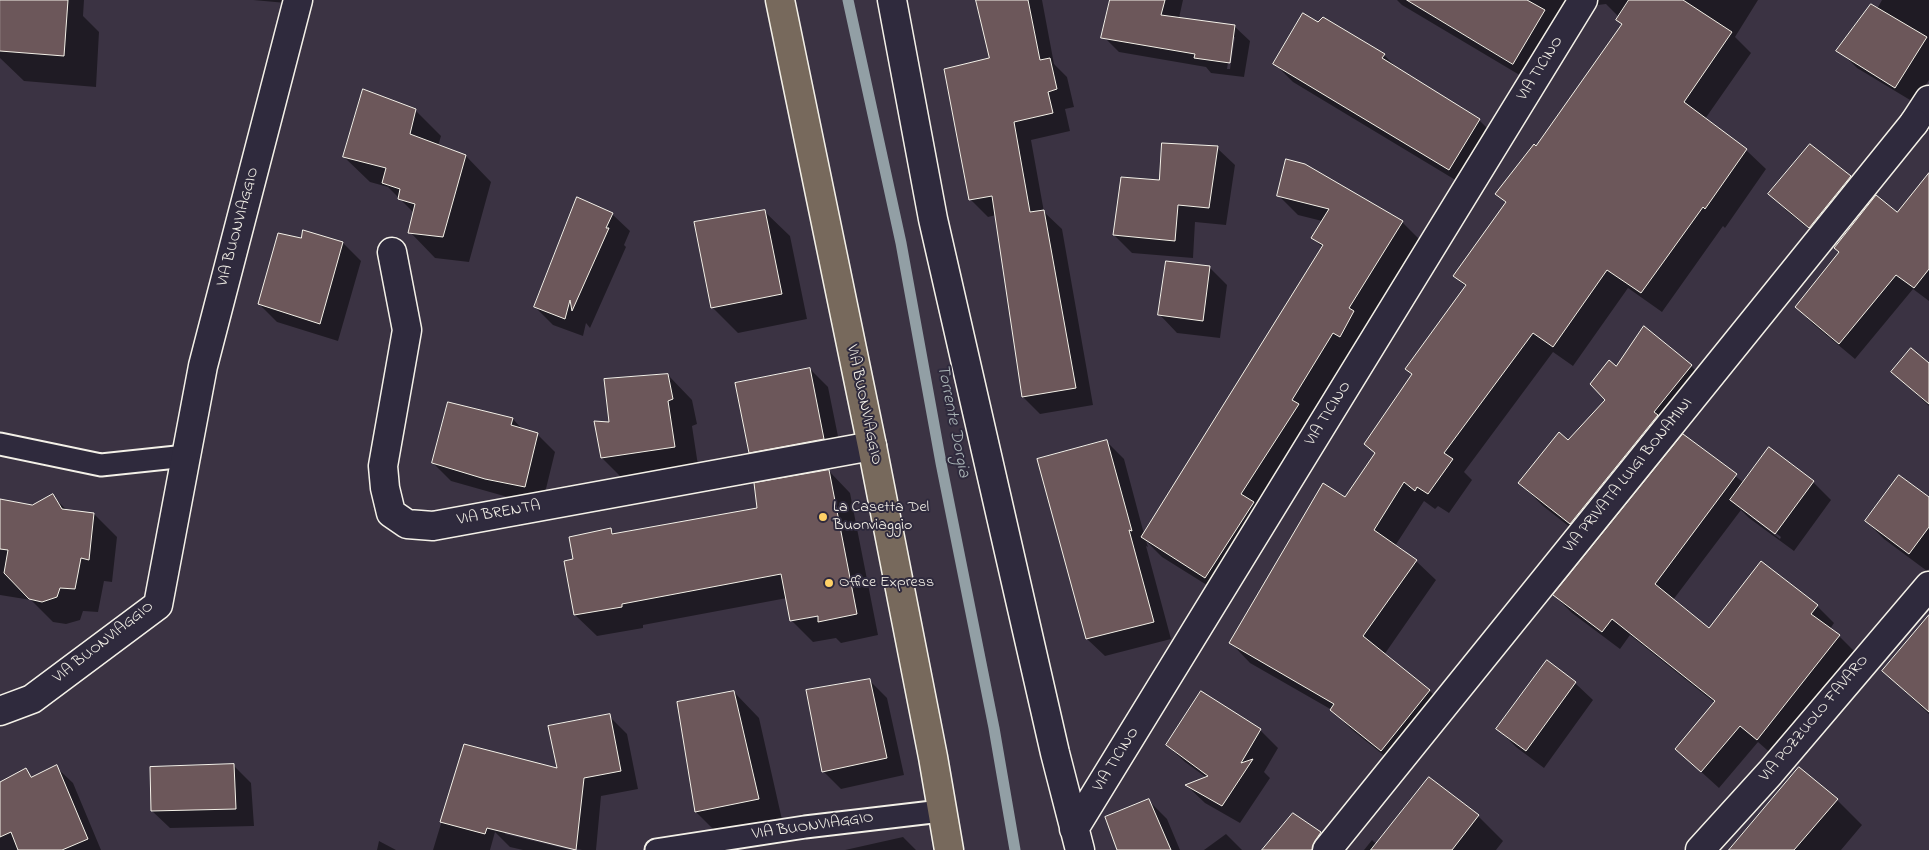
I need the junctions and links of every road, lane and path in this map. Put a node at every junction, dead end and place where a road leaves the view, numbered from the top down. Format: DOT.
graph roads {
  1 [pos="298,0"];
  2 [pos="780,0"];
  3 [pos="892,0"];
  4 [pos="1581,1"];
  5 [pos="1929,100"];
  6 [pos="392,252"];
  7 [pos="0,444"];
  8 [pos="872,446"];
  9 [pos="186,456"];
  10 [pos="1929,586"];
  11 [pos="0,711"];
  12 [pos="941,811"];
  13 [pos="1077,840"];
  14 [pos="656,850"];
  15 [pos="949,850"];
  16 [pos="1326,850"];
  17 [pos="1700,850"];
  1 -- 9 [label="street, VIA BUONVIAGGIO"];
  2 -- 8 [label="main road, VIA BUONVIAGGIO"];
  3 -- 13 [label="street"];
  4 -- 13 [label="street, VIA TICINO"];
  5 -- 16 [label="street, VIA PRIVATA LUIGI BONAMINI"];
  6 -- 8 [label="street, VIA BRENTA"];
  7 -- 9 [label="lane"];
  8 -- 12 [label="main road, VIA BUONVIAGGIO"];
  9 -- 11 [label="street, VIA BUONVIAGGIO"];
  10 -- 17 [label="street, VIA POZZUOLO FAVARO"];
  12 -- 14 [label="lane, VIA BUONVIAGGIO"];
  12 -- 15 [label="main road, VIA BUONVIAGGIO"];
}
